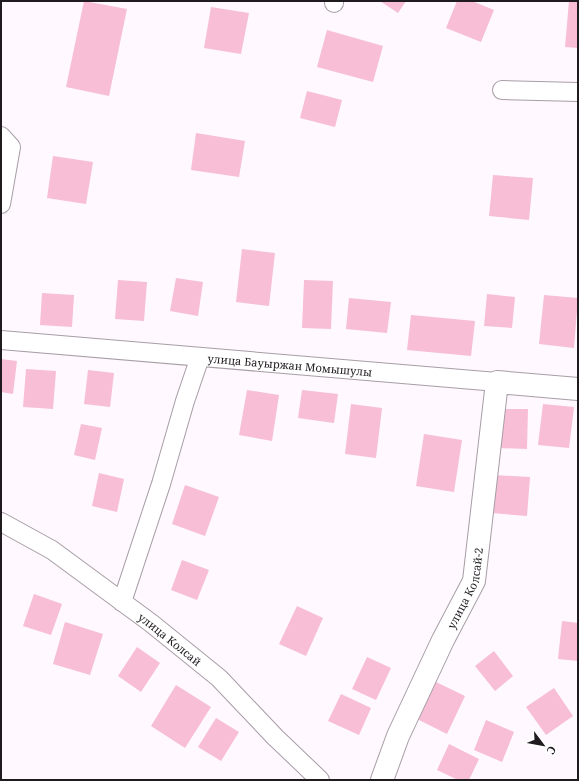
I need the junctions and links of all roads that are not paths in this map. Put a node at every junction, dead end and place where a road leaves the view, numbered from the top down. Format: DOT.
graph roads {
  1 [pos="502,90"];
  2 [pos="578,92"];
  3 [pos="1,136"];
  4 [pos="1,204"];
  5 [pos="1,340"];
  6 [pos="200,357"];
  7 [pos="497,382"];
  8 [pos="578,389"];
  9 [pos="1,522"];
  10 [pos="122,602"];
  11 [pos="320,780"];
  12 [pos="382,780"];
  1 -- 2 [label="street"];
  3 -- 4 [label="street"];
  5 -- 6 [label="street, улица Бауыржан Момышулы"];
  6 -- 7 [label="street, улица Бауыржан Момышулы"];
  6 -- 10 [label="street"];
  7 -- 8 [label="street, улица Бауыржан Момышулы"];
  7 -- 12 [label="street, улица Колсай-2"];
  9 -- 10 [label="street, улица Колсай"];
  10 -- 11 [label="street, улица Колсай"];
}
